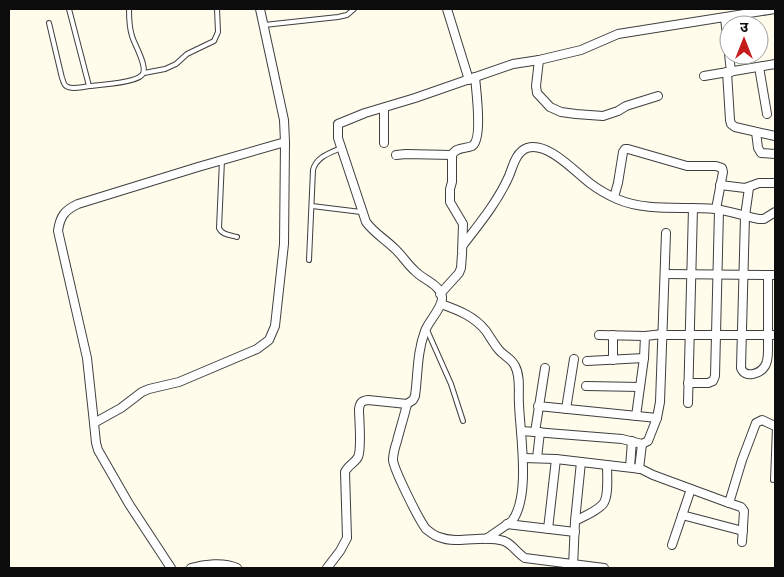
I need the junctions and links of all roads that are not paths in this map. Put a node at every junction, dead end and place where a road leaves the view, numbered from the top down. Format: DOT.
graph roads {
  1 [pos="69,9"];
  2 [pos="130,9"];
  3 [pos="217,9"];
  4 [pos="260,9"];
  5 [pos="354,9"];
  6 [pos="447,9"];
  7 [pos="771,10"];
  8 [pos="742,15"];
  9 [pos="719,19"];
  10 [pos="49,23"];
  11 [pos="264,25"];
  12 [pos="539,60"];
  13 [pos="775,64"];
  14 [pos="728,65"];
  15 [pos="759,67"];
  16 [pos="729,72"];
  17 [pos="144,73"];
  18 [pos="704,76"];
  19 [pos="472,78"];
  20 [pos="89,86"];
  21 [pos="658,96"];
  22 [pos="384,108"];
  23 [pos="767,114"];
  24 [pos="756,132"];
  25 [pos="775,136"];
  26 [pos="285,142"];
  27 [pos="384,143"];
  28 [pos="341,148"];
  29 [pos="775,154"];
  30 [pos="396,155"];
  31 [pos="452,155"];
  32 [pos="222,160"];
  33 [pos="775,183"];
  34 [pos="720,184"];
  35 [pos="749,188"];
  36 [pos="614,197"];
  37 [pos="312,206"];
  38 [pos="693,208"];
  39 [pos="718,210"];
  40 [pos="362,212"];
  41 [pos="775,212"];
  42 [pos="745,216"];
  43 [pos="666,233"];
  44 [pos="237,237"];
  45 [pos="463,245"];
  46 [pos="309,260"];
  47 [pos="665,274"];
  48 [pos="692,274"];
  49 [pos="718,275"];
  50 [pos="743,275"];
  51 [pos="771,275"];
  52 [pos="440,294"];
  53 [pos="441,304"];
  54 [pos="426,328"];
  55 [pos="663,334"];
  56 [pos="772,334"];
  57 [pos="599,335"];
  58 [pos="690,335"];
  59 [pos="716,335"];
  60 [pos="742,335"];
  61 [pos="613,336"];
  62 [pos="645,336"];
  63 [pos="644,358"];
  64 [pos="574,359"];
  65 [pos="613,360"];
  66 [pos="587,361"];
  67 [pos="546,368"];
  68 [pos="688,383"];
  69 [pos="586,386"];
  70 [pos="640,387"];
  71 [pos="688,403"];
  72 [pos="407,404"];
  73 [pos="538,406"];
  74 [pos="566,409"];
  75 [pos="636,416"];
  76 [pos="657,418"];
  77 [pos="463,421"];
  78 [pos="94,423"];
  79 [pos="775,426"];
  80 [pos="522,431"];
  81 [pos="537,432"];
  82 [pos="632,441"];
  83 [pos="642,444"];
  84 [pos="522,458"];
  85 [pos="537,458"];
  86 [pos="556,459"];
  87 [pos="581,462"];
  88 [pos="607,465"];
  89 [pos="630,468"];
  90 [pos="640,469"];
  91 [pos="773,480"];
  92 [pos="691,489"];
  93 [pos="730,502"];
  94 [pos="682,515"];
  95 [pos="575,521"];
  96 [pos="507,524"];
  97 [pos="548,529"];
  98 [pos="743,531"];
  99 [pos="575,532"];
  100 [pos="486,539"];
  101 [pos="742,542"];
  102 [pos="672,545"];
  103 [pos="573,566"];
  104 [pos="171,568"];
  105 [pos="191,568"];
  106 [pos="237,568"];
  107 [pos="327,568"];
  108 [pos="604,568"];
  1 -- 20 [label="lane"];
  2 -- 17 [label="lane"];
  3 -- 17 [label="lane"];
  4 -- 11 [label="street"];
  5 -- 11 [label="lane"];
  6 -- 19 [label="street"];
  7 -- 8 [label="street"];
  9 -- 12 [label="street"];
  10 -- 20 [label="lane"];
  11 -- 26 [label="street"];
  12 -- 19 [label="street"];
  12 -- 21 [label="street"];
  13 -- 15 [label="street"];
  14 -- 16 [label="street"];
  15 -- 16 [label="street"];
  15 -- 23 [label="street"];
  16 -- 18 [label="street"];
  16 -- 24 [label="street"];
  17 -- 20 [label="lane"];
  19 -- 22 [label="street"];
  19 -- 31 [label="street"];
  22 -- 27 [label="street"];
  22 -- 28 [label="street"];
  24 -- 25 [label="street"];
  24 -- 29 [label="street"];
  26 -- 32 [label="street"];
  26 -- 78 [label="street"];
  28 -- 37 [label="lane"];
  28 -- 40 [label="street"];
  30 -- 31 [label="street"];
  31 -- 45 [label="street"];
  32 -- 44 [label="lane"];
  32 -- 78 [label="street"];
  33 -- 35 [label="street"];
  34 -- 35 [label="street"];
  34 -- 36 [label="street"];
  34 -- 39 [label="street"];
  35 -- 42 [label="street"];
  36 -- 38 [label="street"];
  36 -- 45 [label="street"];
  37 -- 40 [label="lane"];
  37 -- 46 [label="lane"];
  38 -- 39 [label="street"];
  38 -- 48 [label="street"];
  39 -- 42 [label="street"];
  39 -- 49 [label="street"];
  40 -- 52 [label="street"];
  41 -- 42 [label="street"];
  42 -- 50 [label="street"];
  43 -- 47 [label="street"];
  45 -- 52 [label="street"];
  47 -- 48 [label="street"];
  47 -- 55 [label="street"];
  48 -- 49 [label="street"];
  48 -- 58 [label="street"];
  49 -- 50 [label="street"];
  49 -- 59 [label="street"];
  50 -- 51 [label="street"];
  50 -- 60 [label="street"];
  51 -- 56 [label="street"];
  52 -- 53 [label="street"];
  53 -- 54 [label="street"];
  53 -- 80 [label="street"];
  54 -- 72 [label="street"];
  54 -- 77 [label="lane"];
  55 -- 58 [label="street"];
  55 -- 62 [label="street"];
  55 -- 76 [label="street"];
  56 -- 60 [label="street"];
  56 -- 60 [label="street"];
  57 -- 61 [label="street"];
  58 -- 59 [label="street"];
  58 -- 68 [label="street"];
  59 -- 60 [label="street"];
  59 -- 68 [label="street"];
  61 -- 62 [label="street"];
  61 -- 65 [label="street"];
  62 -- 63 [label="street"];
  63 -- 65 [label="street"];
  63 -- 70 [label="street"];
  64 -- 74 [label="street"];
  65 -- 66 [label="street"];
  67 -- 73 [label="street"];
  68 -- 71 [label="street"];
  69 -- 70 [label="street"];
  70 -- 75 [label="street"];
  72 -- 100 [label="street"];
  72 -- 107 [label="street"];
  73 -- 74 [label="street"];
  73 -- 81 [label="street"];
  74 -- 75 [label="street"];
  75 -- 76 [label="street"];
  76 -- 83 [label="street"];
  78 -- 104 [label="street"];
  79 -- 91 [label="lane"];
  79 -- 93 [label="street"];
  80 -- 81 [label="street"];
  80 -- 84 [label="street"];
  81 -- 82 [label="street"];
  81 -- 85 [label="street"];
  82 -- 83 [label="street"];
  82 -- 89 [label="street"];
  83 -- 90 [label="street"];
  84 -- 85 [label="street"];
  84 -- 96 [label="street"];
  85 -- 86 [label="street"];
  86 -- 87 [label="street"];
  86 -- 97 [label="street"];
  87 -- 88 [label="street"];
  87 -- 95 [label="street"];
  88 -- 89 [label="street"];
  88 -- 95 [label="street"];
  89 -- 90 [label="street"];
  90 -- 92 [label="street"];
  92 -- 93 [label="street"];
  92 -- 94 [label="street"];
  93 -- 98 [label="street"];
  94 -- 98 [label="street"];
  94 -- 102 [label="street"];
  95 -- 99 [label="street"];
  96 -- 97 [label="street"];
  96 -- 100 [label="street"];
  97 -- 99 [label="street"];
  98 -- 101 [label="street"];
  99 -- 103 [label="street"];
  100 -- 103 [label="street"];
  103 -- 108 [label="street"];
  105 -- 106 [label="street"];
}
